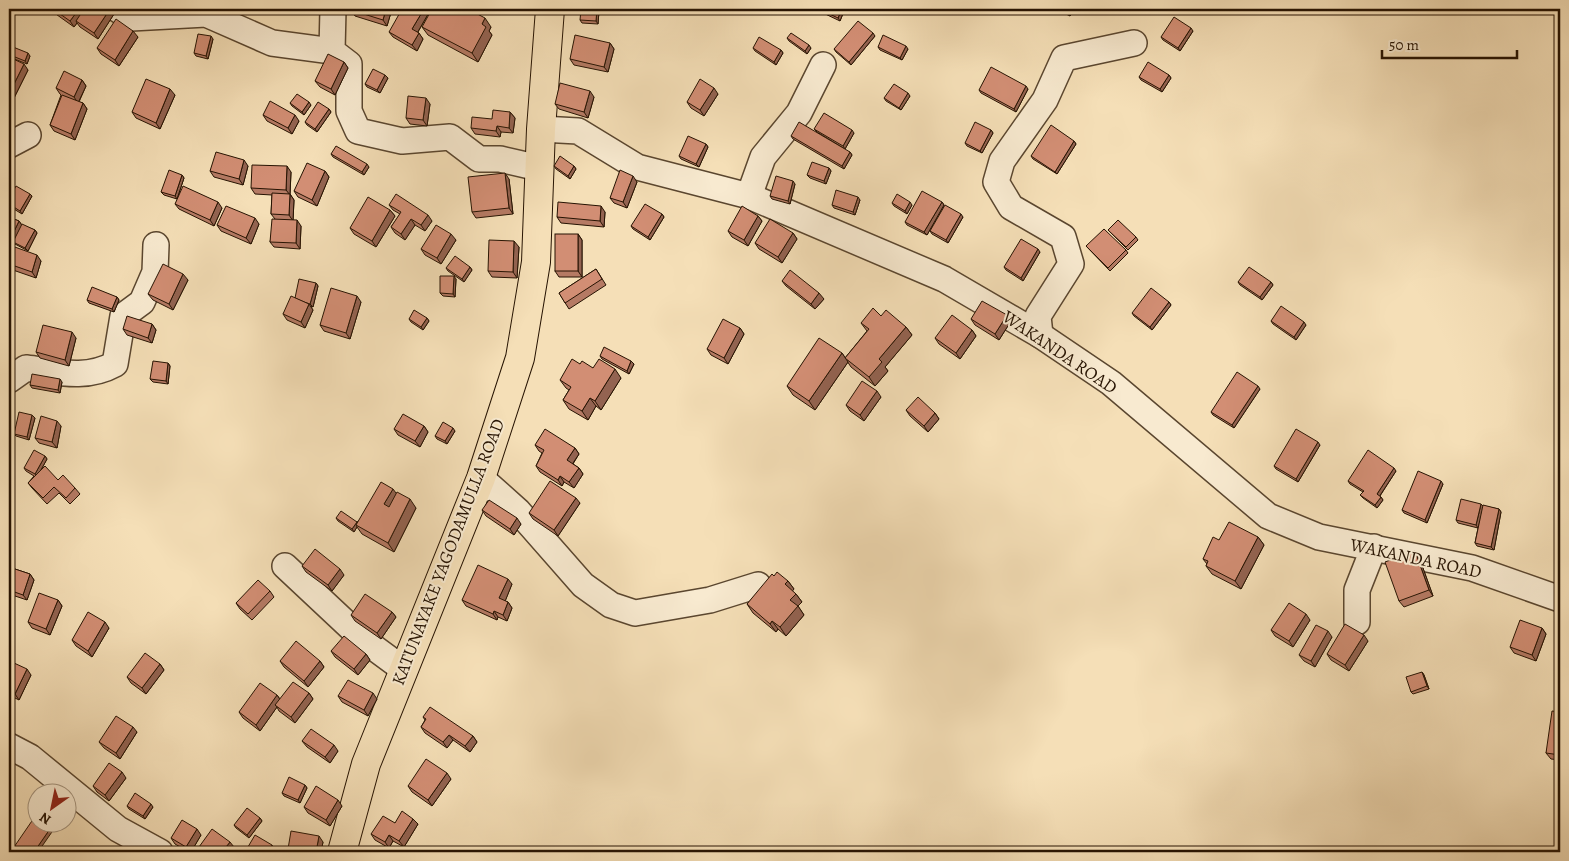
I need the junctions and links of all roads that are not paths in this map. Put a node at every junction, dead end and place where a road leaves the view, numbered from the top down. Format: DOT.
graph roads {
  1 [pos="117,9"];
  2 [pos="333,9"];
  3 [pos="550,9"];
  4 [pos="1134,43"];
  5 [pos="334,53"];
  6 [pos="823,65"];
  7 [pos="541,129"];
  8 [pos="540,168"];
  9 [pos="749,196"];
  10 [pos="156,245"];
  11 [pos="1040,335"];
  12 [pos="9,380"];
  13 [pos="481,478"];
  14 [pos="1374,547"];
  15 [pos="285,566"];
  16 [pos="758,585"];
  17 [pos="1560,599"];
  18 [pos="1357,622"];
  19 [pos="403,668"];
  20 [pos="9,746"];
  21 [pos="160,852"];
  22 [pos="342,852"];
  1 -- 5 [label="street"];
  2 -- 5 [label="street"];
  3 -- 7 [label="main road, KATUNAYAKE YAGODAMULLA ROAD"];
  4 -- 11 [label="street"];
  5 -- 8 [label="street"];
  6 -- 9 [label="street"];
  7 -- 8 [label="main road, KATUNAYAKE YAGODAMULLA ROAD"];
  7 -- 9 [label="street, WAKANDA ROAD"];
  8 -- 13 [label="main road, KATUNAYAKE YAGODAMULLA ROAD"];
  9 -- 11 [label="street, WAKANDA ROAD"];
  10 -- 12 [label="street"];
  11 -- 14 [label="street, WAKANDA ROAD"];
  13 -- 16 [label="street"];
  13 -- 19 [label="main road, KATUNAYAKE YAGODAMULLA ROAD"];
  14 -- 17 [label="street, WAKANDA ROAD"];
  14 -- 18 [label="street"];
  15 -- 19 [label="street"];
  19 -- 22 [label="main road, KATUNAYAKE YAGODAMULLA ROAD"];
  20 -- 21 [label="street"];
}
